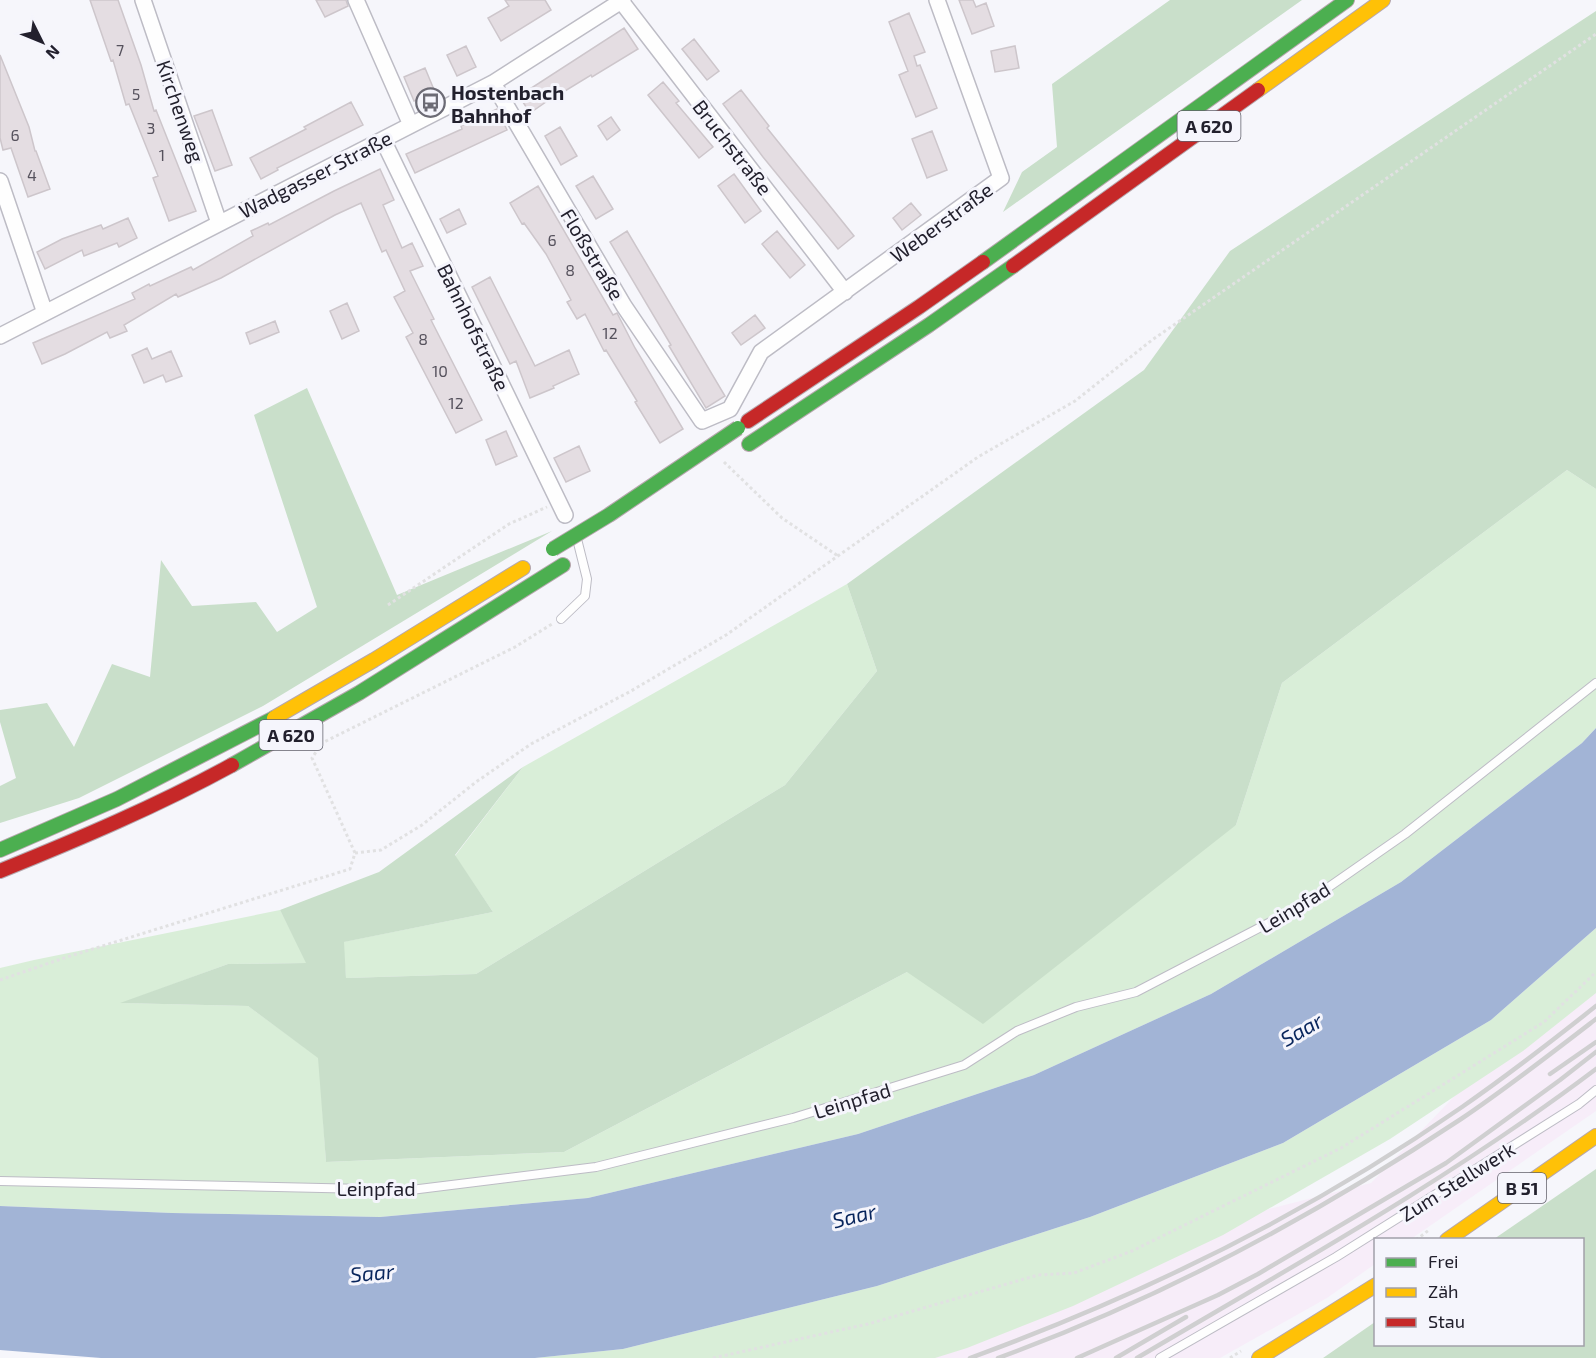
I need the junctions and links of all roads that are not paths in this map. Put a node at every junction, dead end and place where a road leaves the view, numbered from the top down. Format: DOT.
graph roads {
  1 [pos="143,0"];
  2 [pos="356,0"];
  3 [pos="937,0"];
  4 [pos="1347,0"];
  5 [pos="1383,0"];
  6 [pos="622,1"];
  7 [pos="493,82"];
  8 [pos="411,125"];
  9 [pos="383,140"];
  10 [pos="0,181"];
  11 [pos="219,223"];
  12 [pos="845,292"];
  13 [pos="45,313"];
  14 [pos="0,336"];
  15 [pos="744,447"];
  16 [pos="562,508"];
  17 [pos="587,544"];
  18 [pos="561,619"];
  19 [pos="1596,683"];
  20 [pos="0,850"];
  21 [pos="0,871"];
  22 [pos="1596,1090"];
  23 [pos="1596,1136"];
  24 [pos="0,1181"];
  25 [pos="1448,1238"];
  26 [pos="1374,1286"];
  27 [pos="1160,1358"];
  28 [pos="1259,1358"];
  1 -- 11 [label="street, Kirchenweg"];
  2 -- 8 [label="street"];
  3 -- 12 [label="street, Weberstraße"];
  4 -- 20 [label="main road, A 620, bridge"];
  5 -- 15 [label="main road, A 620"];
  6 -- 7 [label="street, Wadgasser Straße"];
  6 -- 12 [label="street, Bruchstraße"];
  7 -- 8 [label="street, Wadgasser Straße"];
  7 -- 12 [label="street, Floßstraße"];
  8 -- 9 [label="street, Wadgasser Straße"];
  9 -- 11 [label="street, Wadgasser Straße"];
  9 -- 16 [label="street, Bahnhofstraße"];
  10 -- 13 [label="street"];
  11 -- 13 [label="street, Wadgasser Straße"];
  13 -- 14 [label="street, Wadgasser Straße"];
  16 -- 17 [label="lane"];
  17 -- 18 [label="lane"];
  17 -- 21 [label="main road, A 620"];
  19 -- 24 [label="lane, Leinpfad"];
  22 -- 27 [label="lane, Zum Stellwerk"];
  23 -- 25 [label="main road, B 51"];
  26 -- 28 [label="main road"];
}
